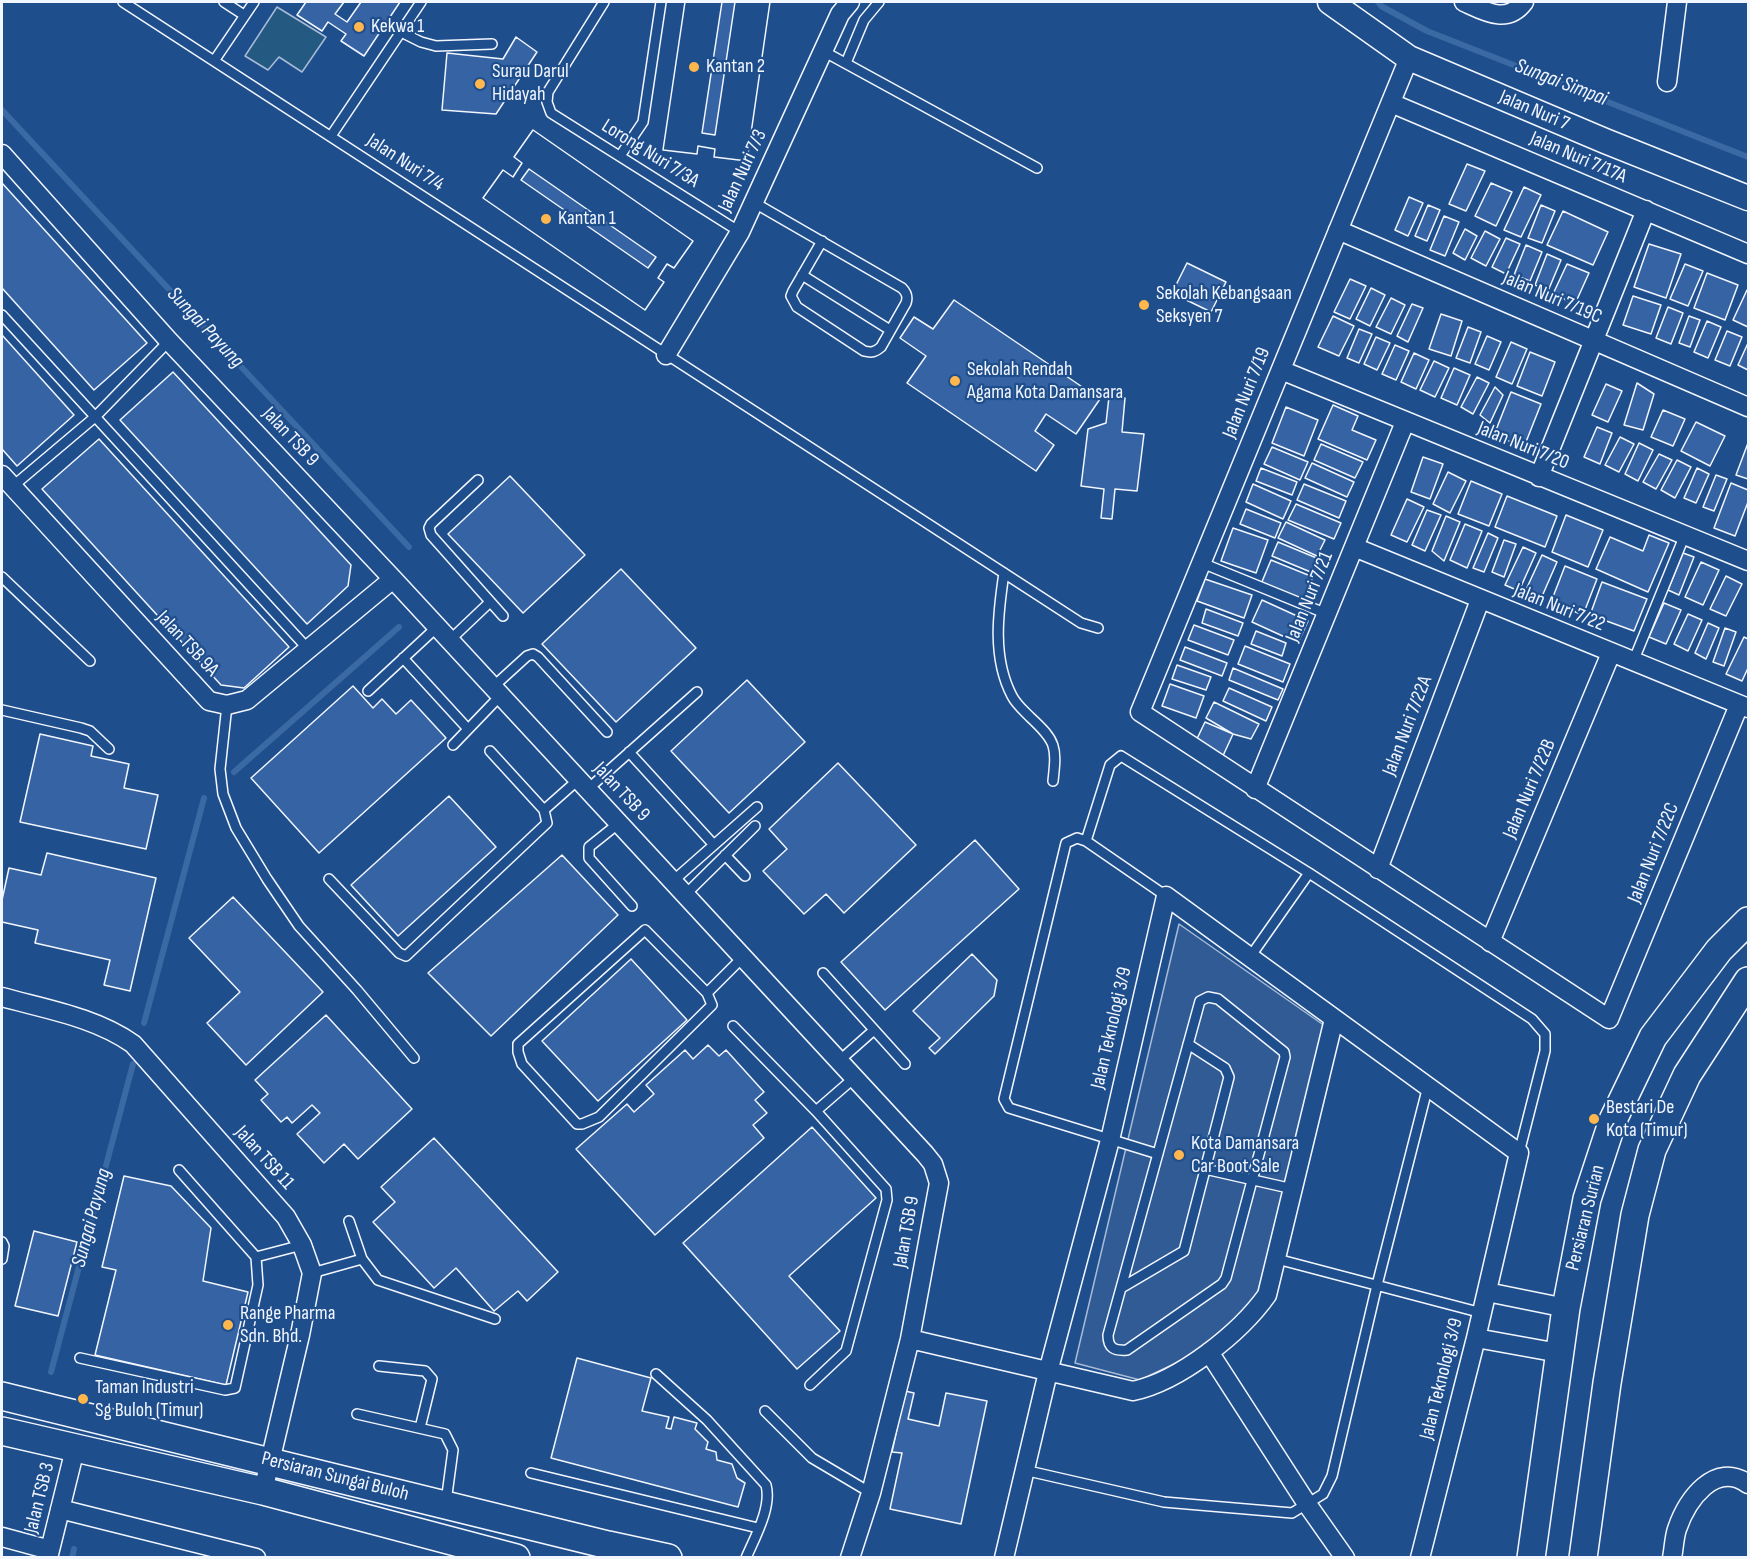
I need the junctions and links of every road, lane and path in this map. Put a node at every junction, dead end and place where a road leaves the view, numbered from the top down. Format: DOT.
graph roads {
  1 [pos="124,2"];
  2 [pos="224,2"];
  3 [pos="254,2"];
  4 [pos="421,2"];
  5 [pos="604,2"];
  6 [pos="661,2"];
  7 [pos="850,2"];
  8 [pos="879,2"];
  9 [pos="1330,2"];
  10 [pos="1464,2"];
  11 [pos="1677,2"];
  12 [pos="1518,7"];
  13 [pos="244,15"];
  14 [pos="401,32"];
  15 [pos="492,44"];
  16 [pos="823,51"];
  17 [pos="1409,58"];
  18 [pos="214,61"];
  19 [pos="846,63"];
  20 [pos="1667,82"];
  21 [pos="1390,103"];
  22 [pos="331,136"];
  23 [pos="2,154"];
  24 [pos="620,156"];
  25 [pos="1037,168"];
  26 [pos="1749,198"];
  27 [pos="753,202"];
  28 [pos="1646,210"];
  29 [pos="1338,230"];
  30 [pos="740,232"];
  31 [pos="822,242"];
  32 [pos="1749,254"];
  33 [pos="802,275"];
  34 [pos="2,315"];
  35 [pos="890,330"];
  36 [pos="1594,340"];
  37 [pos="169,341"];
  38 [pos="666,355"];
  39 [pos="1281,370"];
  40 [pos="1749,406"];
  41 [pos="95,417"];
  42 [pos="1406,422"];
  43 [pos="1539,477"];
  44 [pos="478,480"];
  45 [pos="7,481"];
  46 [pos="1684,537"];
  47 [pos="1354,547"];
  48 [pos="1749,561"];
  49 [pos="1202,563"];
  50 [pos="1004,573"];
  51 [pos="2,577"];
  52 [pos="393,579"];
  53 [pos="1480,600"];
  54 [pos="490,602"];
  55 [pos="1327,614"];
  56 [pos="503,616"];
  57 [pos="437,627"];
  58 [pos="1098,628"];
  59 [pos="450,640"];
  60 [pos="308,649"];
  61 [pos="1611,653"];
  62 [pos="403,658"];
  63 [pos="90,661"];
  64 [pos="1633,662"];
  65 [pos="368,691"];
  66 [pos="497,691"];
  67 [pos="696,692"];
  68 [pos="227,705"];
  69 [pos="1744,706"];
  70 [pos="2,710"];
  71 [pos="468,729"];
  72 [pos="607,732"];
  73 [pos="453,745"];
  74 [pos="109,749"];
  75 [pos="490,751"];
  76 [pos="630,752"];
  77 [pos="1053,781"];
  78 [pos="583,784"];
  79 [pos="1255,789"];
  80 [pos="757,807"];
  81 [pos="544,810"];
  82 [pos="619,823"];
  83 [pos="755,826"];
  84 [pos="1086,841"];
  85 [pos="714,845"];
  86 [pos="725,855"];
  87 [pos="1378,868"];
  88 [pos="1308,873"];
  89 [pos="745,876"];
  90 [pos="329,879"];
  91 [pos="673,881"];
  92 [pos="686,895"];
  93 [pos="1166,896"];
  94 [pos="632,906"];
  95 [pos="1749,921"];
  96 [pos="1490,942"];
  97 [pos="743,957"];
  98 [pos="1250,957"];
  99 [pos="823,973"];
  100 [pos="1749,981"];
  101 [pos="707,993"];
  102 [pos="2,997"];
  103 [pos="1335,1018"];
  104 [pos="733,1026"];
  105 [pos="874,1030"];
  106 [pos="1188,1044"];
  107 [pos="414,1058"];
  108 [pos="839,1061"];
  109 [pos="905,1064"];
  110 [pos="854,1078"];
  111 [pos="1428,1086"];
  112 [pos="816,1111"];
  113 [pos="1110,1140"];
  114 [pos="1519,1153"];
  115 [pos="1158,1154"];
  116 [pos="1205,1169"];
  117 [pos="179,1170"];
  118 [pos="1252,1180"];
  119 [pos="1293,1190"];
  120 [pos="349,1221"];
  121 [pos="2,1242"];
  122 [pos="302,1245"];
  123 [pos="256,1257"];
  124 [pos="2,1259"];
  125 [pos="362,1259"];
  126 [pos="1277,1259"];
  127 [pos="312,1273"];
  128 [pos="1377,1285"];
  129 [pos="1120,1288"];
  130 [pos="1487,1292"];
  131 [pos="1566,1308"];
  132 [pos="1482,1313"];
  133 [pos="495,1319"];
  134 [pos="1476,1338"];
  135 [pos="910,1339"];
  136 [pos="1209,1352"];
  137 [pos="1560,1353"];
  138 [pos="80,1358"];
  139 [pos="379,1366"];
  140 [pos="1048,1372"];
  141 [pos="656,1374"];
  142 [pos="810,1385"];
  143 [pos="2,1396"];
  144 [pos="765,1411"];
  145 [pos="357,1413"];
  146 [pos="420,1428"];
  147 [pos="2,1431"];
  148 [pos="75,1449"];
  149 [pos="271,1461"];
  150 [pos="1024,1470"];
  151 [pos="531,1473"];
  152 [pos="1749,1484"];
  153 [pos="263,1491"];
  154 [pos="871,1493"];
  155 [pos="445,1504"];
  156 [pos="1307,1504"];
  157 [pos="60,1509"];
  158 [pos="758,1528"];
  159 [pos="2,1537"];
  160 [pos="606,1551"];
  161 [pos="49,1554"];
  162 [pos="256,1557"];
  163 [pos="516,1557"];
  164 [pos="668,1557"];
  165 [pos="746,1557"];
  166 [pos="850,1557"];
  167 [pos="1004,1557"];
  168 [pos="1345,1557"];
  169 [pos="1420,1557"];
  170 [pos="1531,1557"];
  171 [pos="1583,1557"];
  172 [pos="1672,1557"];
  1 -- 18 [label="lane, Jalan Nuri 7/4"];
  2 -- 13 [label="lane"];
  3 -- 13 [label="lane"];
  4 -- 14 [label="lane"];
  5 -- 24 [label="lane, Lorong Nuri 7/3A"];
  6 -- 24 [label="lane"];
  7 -- 16 [label="street, Jalan Nuri 7/3"];
  8 -- 19 [label="lane"];
  9 -- 17 [label="street, Jalan Nuri 7"];
  10 -- 12 [label="street"];
  11 -- 20 [label="street"];
  13 -- 18 [label="lane"];
  14 -- 15 [label="lane"];
  14 -- 22 [label="lane"];
  16 -- 19 [label="lane"];
  16 -- 27 [label="street, Jalan Nuri 7/3"];
  17 -- 21 [label="street, Jalan Nuri 7/19"];
  17 -- 26 [label="street, Jalan Nuri 7"];
  18 -- 22 [label="lane, Jalan Nuri 7/4"];
  19 -- 25 [label="lane"];
  21 -- 28 [label="street, Jalan Nuri 7/17A"];
  21 -- 29 [label="street, Jalan Nuri 7/19"];
  22 -- 38 [label="lane, Jalan Nuri 7/4"];
  23 -- 37 [label="street, Jalan TSB 9"];
  24 -- 30 [label="lane, Lorong Nuri 7/3A"];
  27 -- 30 [label="street, Jalan Nuri 7/3"];
  27 -- 31 [label="lane"];
  28 -- 32 [label="street, Jalan Nuri 7/17A"];
  28 -- 36 [label="street"];
  29 -- 36 [label="street, Jalan Nuri 7/19C"];
  29 -- 39 [label="street, Jalan Nuri 7/19"];
  30 -- 38 [label="street, Jalan Nuri 7/3"];
  31 -- 33 [label="lane"];
  31 -- 35 [label="lane"];
  33 -- 35 [label="lane"];
  33 -- 35 [label="lane"];
  34 -- 41 [label="lane"];
  36 -- 40 [label="street, Jalan Nuri 7/19C"];
  36 -- 43 [label="street"];
  37 -- 41 [label="lane"];
  37 -- 52 [label="street, Jalan TSB 9"];
  38 -- 50 [label="lane, Jalan Nuri 7/4"];
  39 -- 42 [label="street, Jalan Nuri 7/20"];
  39 -- 49 [label="street, Jalan Nuri 7/19"];
  41 -- 45 [label="lane"];
  41 -- 60 [label="lane"];
  42 -- 43 [label="street, Jalan Nuri 7/20"];
  42 -- 47 [label="street, Jalan Nuri 7/21"];
  43 -- 46 [label="street, Jalan Nuri 7/20"];
  44 -- 54 [label="lane"];
  45 -- 68 [label="street, Jalan TSB 9A"];
  46 -- 48 [label="street, Jalan Nuri 7/20"];
  46 -- 64 [label="lane"];
  47 -- 53 [label="street, Jalan Nuri 7/22"];
  47 -- 55 [label="street, Jalan Nuri 7/21"];
  49 -- 55 [label="lane"];
  49 -- 79 [label="street, Jalan Nuri 7/19"];
  50 -- 58 [label="lane, Jalan Nuri 7/4"];
  50 -- 77 [label="lane"];
  51 -- 63 [label="lane"];
  52 -- 57 [label="street, Jalan TSB 9"];
  52 -- 60 [label="street"];
  53 -- 61 [label="street, Jalan Nuri 7/22"];
  53 -- 87 [label="street, Jalan Nuri 7/22A"];
  54 -- 56 [label="lane"];
  54 -- 59 [label="lane"];
  55 -- 79 [label="street, Jalan Nuri 7/21"];
  57 -- 59 [label="street, Jalan TSB 9"];
  57 -- 62 [label="lane"];
  59 -- 66 [label="street, Jalan TSB 9"];
  60 -- 68 [label="street"];
  61 -- 64 [label="street, Jalan Nuri 7/22"];
  61 -- 96 [label="street, Jalan Nuri 7/22B"];
  62 -- 65 [label="lane"];
  62 -- 71 [label="lane"];
  64 -- 69 [label="street, Jalan Nuri 7/22"];
  66 -- 71 [label="lane"];
  66 -- 72 [label="lane"];
  66 -- 78 [label="street, Jalan TSB 9"];
  67 -- 76 [label="lane"];
  68 -- 107 [label="lane"];
  69 -- 96 [label="street, Jalan Nuri 7/22C"];
  70 -- 74 [label="lane"];
  71 -- 73 [label="lane"];
  75 -- 81 [label="lane"];
  76 -- 78 [label="lane"];
  76 -- 85 [label="lane"];
  78 -- 81 [label="lane"];
  78 -- 82 [label="street, Jalan TSB 9"];
  79 -- 87 [label="street"];
  80 -- 85 [label="lane"];
  81 -- 90 [label="lane"];
  82 -- 91 [label="street, Jalan TSB 9"];
  82 -- 94 [label="lane"];
  83 -- 86 [label="lane"];
  84 -- 88 [label="lane"];
  84 -- 93 [label="lane"];
  84 -- 113 [label="lane"];
  85 -- 91 [label="lane"];
  86 -- 89 [label="lane"];
  86 -- 92 [label="lane"];
  87 -- 96 [label="street"];
  88 -- 98 [label="lane"];
  88 -- 114 [label="lane"];
  91 -- 92 [label="street, Jalan TSB 9"];
  92 -- 97 [label="street, Jalan TSB 9"];
  93 -- 98 [label="street"];
  93 -- 113 [label="street, Jalan Teknologi 3/9"];
  95 -- 131 [label="main road, Persiaran Surian"];
  97 -- 101 [label="lane"];
  97 -- 108 [label="street, Jalan TSB 9"];
  98 -- 103 [label="street"];
  99 -- 105 [label="lane"];
  100 -- 171 [label="main road"];
  101 -- 101 [label="lane"];
  102 -- 122 [label="street, Jalan TSB 11"];
  103 -- 111 [label="street"];
  103 -- 119 [label="street"];
  104 -- 112 [label="lane"];
  105 -- 108 [label="lane"];
  105 -- 109 [label="lane"];
  106 -- 115 [label="lane"];
  106 -- 116 [label="lane"];
  106 -- 118 [label="lane"];
  108 -- 110 [label="street, Jalan TSB 9"];
  110 -- 112 [label="lane"];
  110 -- 135 [label="street, Jalan TSB 9"];
  111 -- 114 [label="street"];
  111 -- 128 [label="lane"];
  112 -- 142 [label="lane"];
  113 -- 115 [label="lane"];
  113 -- 140 [label="street, Jalan Teknologi 3/9"];
  114 -- 130 [label="street, Jalan Teknologi 3/9"];
  115 -- 129 [label="lane"];
  116 -- 118 [label="lane"];
  116 -- 129 [label="lane"];
  117 -- 123 [label="lane"];
  118 -- 119 [label="lane"];
  118 -- 129 [label="lane"];
  119 -- 126 [label="street"];
  120 -- 125 [label="lane"];
  121 -- 124 [label="lane"];
  122 -- 123 [label="lane"];
  122 -- 127 [label="street, Jalan TSB 11"];
  123 -- 138 [label="lane"];
  125 -- 127 [label="lane"];
  125 -- 133 [label="lane"];
  126 -- 128 [label="lane"];
  126 -- 136 [label="street"];
  127 -- 149 [label="street"];
  128 -- 132 [label="lane"];
  128 -- 156 [label="lane"];
  130 -- 131 [label="street"];
  130 -- 132 [label="street, Jalan Teknologi 3/9"];
  131 -- 137 [label="main road, Persiaran Surian"];
  132 -- 134 [label="street, Jalan Teknologi 3/9"];
  134 -- 137 [label="street"];
  134 -- 169 [label="street, Jalan Teknologi 3/9"];
  135 -- 140 [label="street"];
  135 -- 154 [label="street, Jalan TSB 9"];
  136 -- 140 [label="street"];
  136 -- 156 [label="street"];
  137 -- 170 [label="main road, Persiaran Surian"];
  139 -- 146 [label="lane"];
  140 -- 150 [label="street, Jalan Teknologi 3/9"];
  141 -- 158 [label="lane"];
  143 -- 149 [label="main road, Persiaran Sungai Buloh"];
  144 -- 154 [label="lane"];
  145 -- 146 [label="lane"];
  146 -- 155 [label="lane"];
  147 -- 148 [label="main road, Persiaran Sungai Buloh"];
  148 -- 153 [label="main road, Persiaran Sungai Buloh"];
  148 -- 157 [label="street, Jalan TSB 3"];
  149 -- 153 [label="street"];
  149 -- 155 [label="main road, Persiaran Sungai Buloh"];
  150 -- 156 [label="lane"];
  150 -- 167 [label="street, Jalan Teknologi 3/9"];
  151 -- 158 [label="lane"];
  152 -- 172 [label="street"];
  153 -- 163 [label="main road, Persiaran Sungai Buloh"];
  154 -- 166 [label="street, Jalan TSB 9"];
  155 -- 160 [label="main road, Persiaran Sungai Buloh"];
  156 -- 168 [label="street"];
  157 -- 161 [label="street, Jalan TSB 3"];
  157 -- 162 [label="street"];
  158 -- 165 [label="lane"];
  159 -- 161 [label="street"];
  160 -- 164 [label="main road, Persiaran Sungai Buloh"];
}
